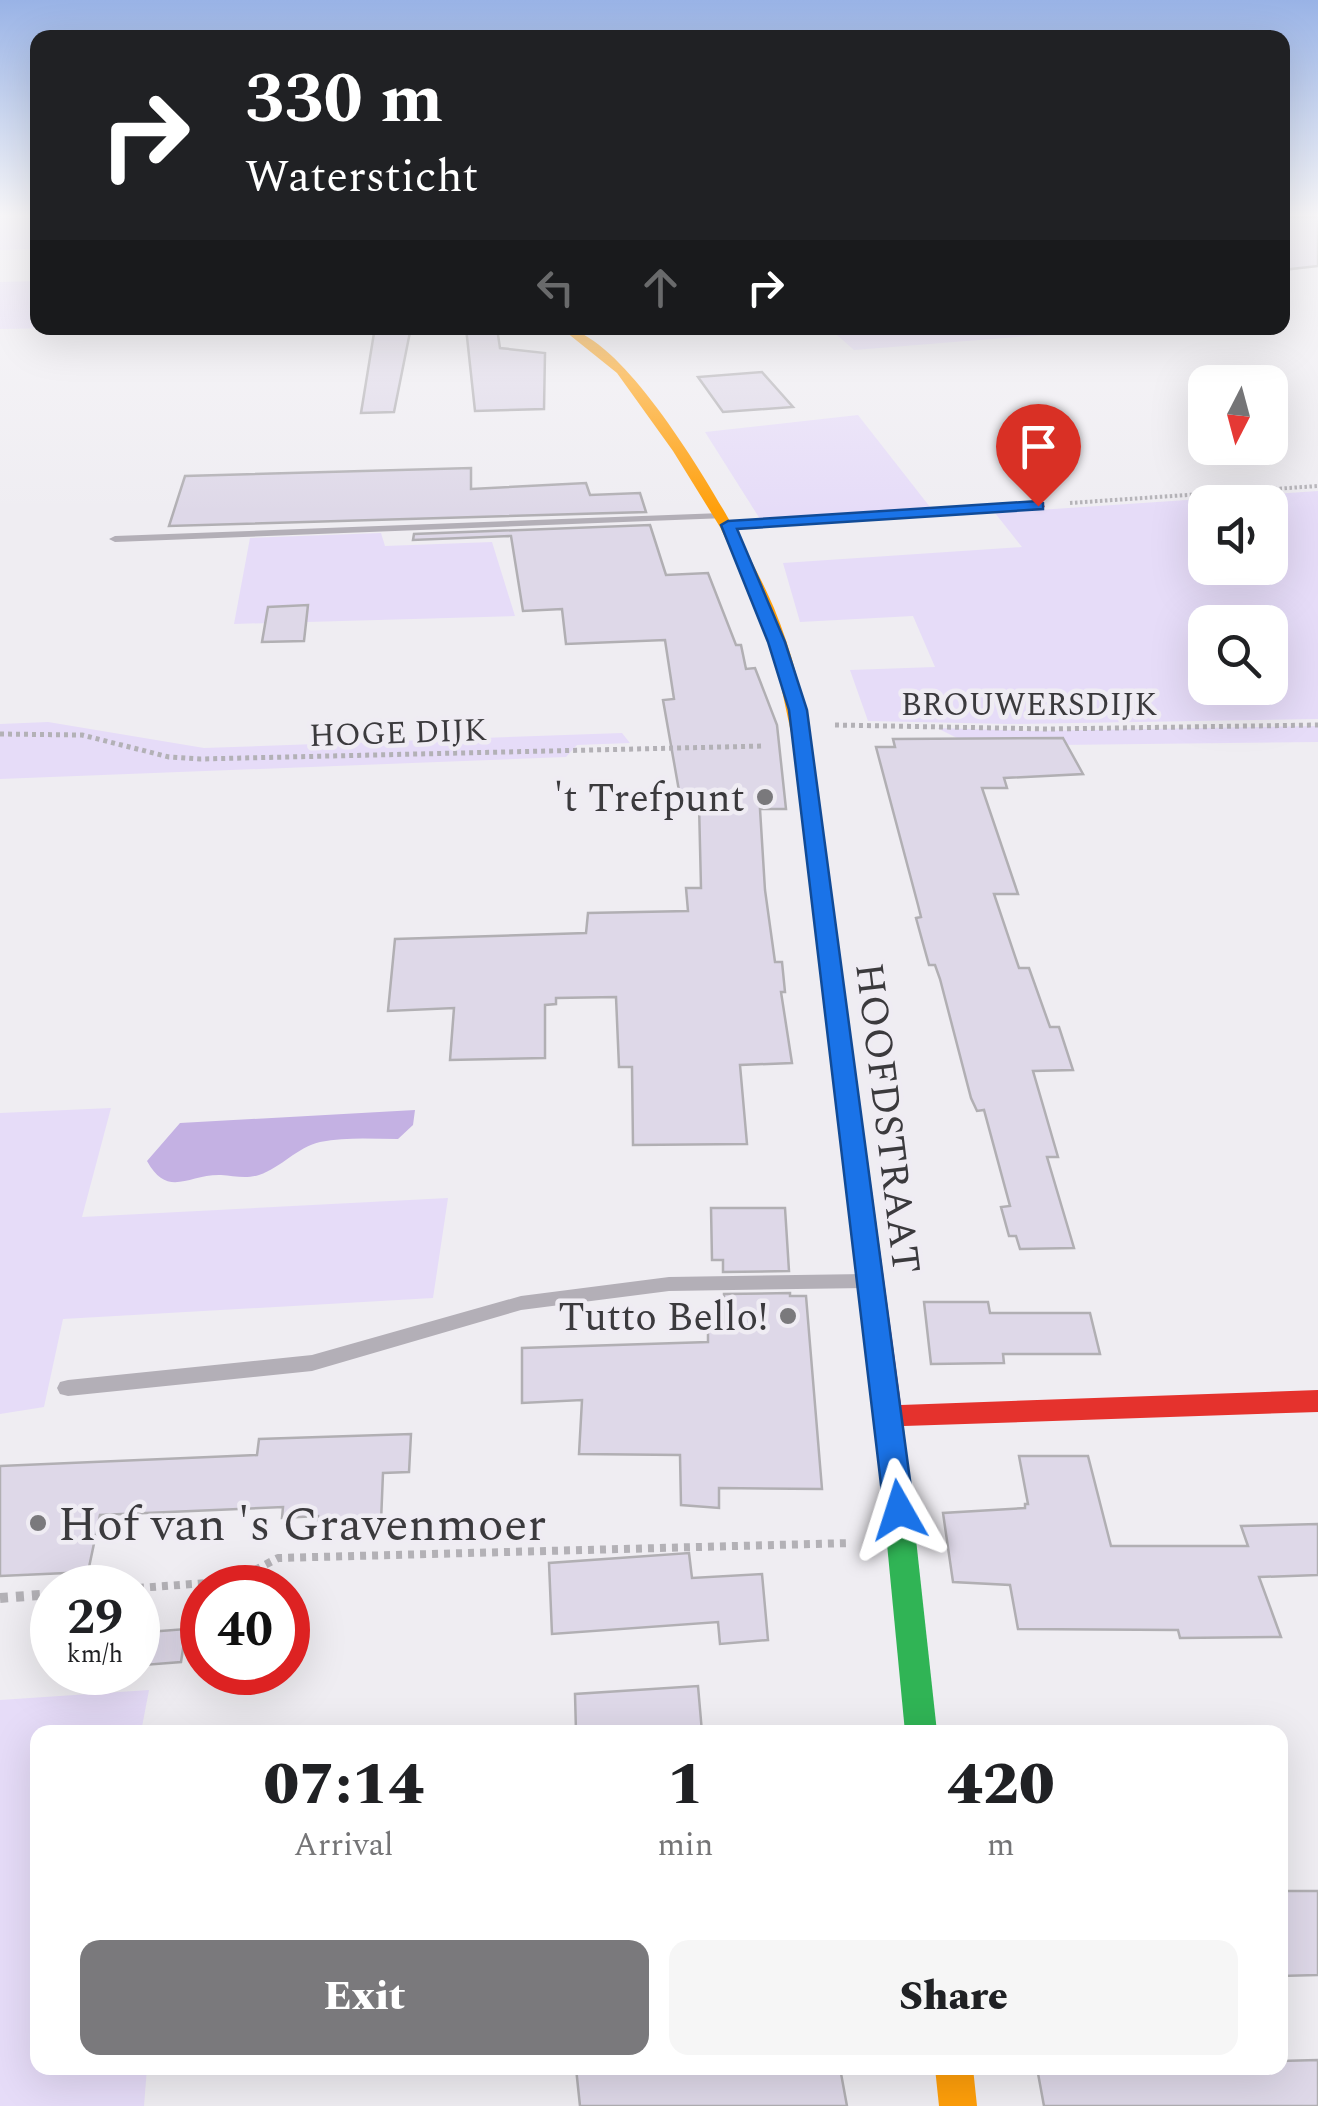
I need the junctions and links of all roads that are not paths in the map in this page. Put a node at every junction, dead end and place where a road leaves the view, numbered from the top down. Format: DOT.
graph roads {
  1 [pos="576,335"];
  2 [pos="1038,506"];
  3 [pos="725,520"];
  4 [pos="115,539"];
  5 [pos="872,1280"];
  6 [pos="68,1388"];
  7 [pos="1318,1401"];
  8 [pos="888,1416"];
  9 [pos="920,1725"];
  10 [pos="955,2075"];
  11 [pos="958,2106"];
  1 -- 3 [label="street, HOOFDSTRAAT"];
  2 -- 3 [label="street"];
  3 -- 4 [label="lane"];
  3 -- 5 [label="street, HOOFDSTRAAT"];
  5 -- 6 [label="lane"];
  5 -- 8 [label="street, HOOFDSTRAAT"];
  7 -- 8 [label="street"];
  8 -- 9 [label="street, HOOFDSTRAAT"];
  10 -- 11 [label="street"];
}
